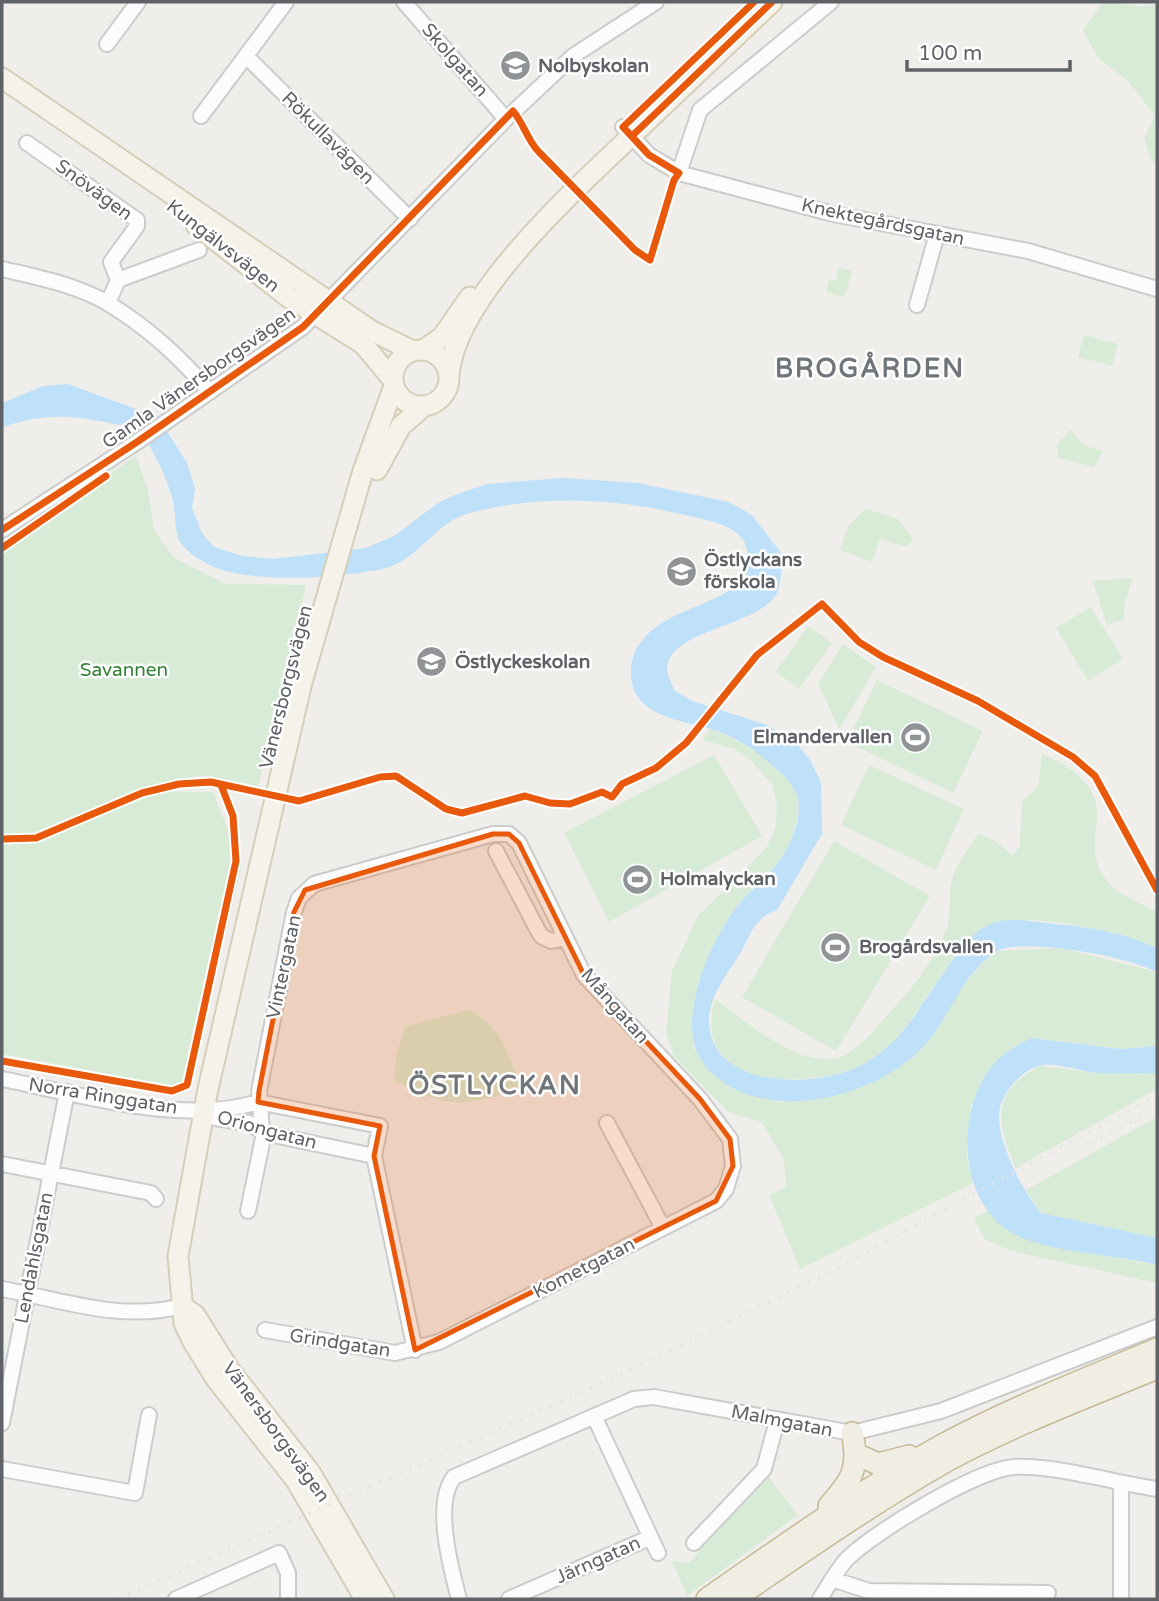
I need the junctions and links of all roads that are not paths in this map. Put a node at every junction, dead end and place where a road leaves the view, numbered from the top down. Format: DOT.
graph roads {
  1 [pos="138,2"];
  2 [pos="286,2"];
  3 [pos="404,2"];
  4 [pos="656,2"];
  5 [pos="754,2"];
  6 [pos="772,2"];
  7 [pos="831,2"];
  8 [pos="107,44"];
  9 [pos="246,56"];
  10 [pos="2,78"];
  11 [pos="201,116"];
  12 [pos="506,119"];
  13 [pos="627,131"];
  14 [pos="85,137"];
  15 [pos="27,143"];
  16 [pos="679,173"];
  17 [pos="410,219"];
  18 [pos="937,234"];
  19 [pos="199,250"];
  20 [pos="2,269"];
  21 [pos="118,280"];
  22 [pos="1157,289"];
  23 [pos="330,300"];
  24 [pos="108,303"];
  25 [pos="917,305"];
  26 [pos="316,315"];
  27 [pos="418,351"];
  28 [pos="449,375"];
  29 [pos="394,383"];
  30 [pos="210,392"];
  31 [pos="424,406"];
  32 [pos="2,530"];
  33 [pos="347,530"];
  34 [pos="509,834"];
  35 [pos="496,851"];
  36 [pos="565,938"];
  37 [pos="2,1079"];
  38 [pos="67,1092"];
  39 [pos="258,1102"];
  40 [pos="204,1110"];
  41 [pos="607,1123"];
  42 [pos="263,1133"];
  43 [pos="374,1156"];
  44 [pos="2,1164"];
  45 [pos="733,1166"];
  46 [pos="51,1174"];
  47 [pos="156,1199"];
  48 [pos="248,1210"];
  49 [pos="661,1224"];
  50 [pos="2,1289"];
  51 [pos="27,1294"];
  52 [pos="182,1306"];
  53 [pos="1157,1327"];
  54 [pos="265,1330"];
  55 [pos="1157,1349"];
  56 [pos="415,1350"];
  57 [pos="1157,1368"];
  58 [pos="149,1415"];
  59 [pos="594,1416"];
  60 [pos="777,1421"];
  61 [pos="2,1423"];
  62 [pos="852,1433"];
  63 [pos="941,1446"];
  64 [pos="858,1455"];
  65 [pos="2,1469"];
  66 [pos="1121,1484"];
  67 [pos="1157,1489"];
  68 [pos="817,1522"];
  69 [pos="649,1538"];
  70 [pos="694,1543"];
  71 [pos="657,1553"];
  72 [pos="832,1579"];
  73 [pos="1048,1593"];
  74 [pos="176,1599"];
  75 [pos="288,1599"];
  76 [pos="365,1599"];
  77 [pos="384,1599"];
  78 [pos="460,1599"];
  79 [pos="509,1599"];
  80 [pos="707,1599"];
  81 [pos="734,1599"];
  82 [pos="820,1599"];
  83 [pos="1121,1599"];
  1 -- 8 [label="street"];
  2 -- 9 [label="street"];
  3 -- 12 [label="street, Skolgatan"];
  4 -- 12 [label="street, Gamla Vänersborgsvägen"];
  5 -- 13 [label="main road"];
  6 -- 13 [label="main road"];
  7 -- 16 [label="street"];
  9 -- 11 [label="street"];
  9 -- 17 [label="street, Rökullavägen"];
  10 -- 14 [label="main road, Kungälvsvägen"];
  12 -- 17 [label="street, Gamla Vänersborgsvägen"];
  13 -- 16 [label="street, Knektegårdsgatan"];
  13 -- 27 [label="main road"];
  13 -- 28 [label="main road"];
  14 -- 23 [label="main road, Kungälvsvägen"];
  14 -- 26 [label="main road, Kungälvsvägen"];
  15 -- 21 [label="street, Snövägen"];
  16 -- 18 [label="street, Knektegårdsgatan"];
  17 -- 23 [label="street, Gamla Vänersborgsvägen"];
  18 -- 22 [label="street, Knektegårdsgatan"];
  18 -- 25 [label="street"];
  19 -- 21 [label="street"];
  20 -- 24 [label="street"];
  21 -- 24 [label="street, Snövägen"];
  23 -- 26 [label="street, Gamla Vänersborgsvägen"];
  23 -- 27 [label="main road, Kungälvsvägen"];
  24 -- 30 [label="street"];
  26 -- 29 [label="main road, Kungälvsvägen"];
  26 -- 30 [label="street, Gamla Vänersborgsvägen"];
  27 -- 28 [label="main road"];
  27 -- 29 [label="main road"];
  28 -- 31 [label="main road"];
  29 -- 31 [label="main road"];
  29 -- 33 [label="main road, Vänersborgsvägen"];
  30 -- 32 [label="street, Gamla Vänersborgsvägen"];
  31 -- 33 [label="main road, Vänersborgsvägen"];
  33 -- 40 [label="main road, Vänersborgsvägen"];
  34 -- 36 [label="street, Mångatan"];
  34 -- 39 [label="street, Vintergatan"];
  35 -- 36 [label="street"];
  36 -- 45 [label="street, Mångatan"];
  37 -- 38 [label="street, Norra Ringgatan"];
  38 -- 40 [label="street, Norra Ringgatan"];
  38 -- 46 [label="street, Lendahlsgatan"];
  39 -- 40 [label="street, Oriongatan"];
  39 -- 42 [label="street, Vintergatan"];
  39 -- 43 [label="street, Oriongatan"];
  40 -- 42 [label="street, Oriongatan"];
  40 -- 52 [label="main road, Vänersborgsvägen"];
  41 -- 49 [label="street"];
  42 -- 43 [label="street, Oriongatan"];
  42 -- 48 [label="street, Vintergatan"];
  43 -- 56 [label="street, Oriongatan"];
  44 -- 46 [label="street"];
  45 -- 56 [label="street, Kometgatan"];
  46 -- 47 [label="street"];
  46 -- 51 [label="street, Lendahlsgatan"];
  50 -- 51 [label="street"];
  51 -- 52 [label="street"];
  51 -- 61 [label="street, Lendahlsgatan"];
  52 -- 76 [label="main road, Vänersborgsvägen"];
  52 -- 77 [label="main road, Vänersborgsvägen"];
  53 -- 62 [label="street, Malmgatan"];
  54 -- 56 [label="street, Grindgatan"];
  55 -- 63 [label="highway"];
  57 -- 81 [label="highway"];
  58 -- 65 [label="street"];
  59 -- 60 [label="street, Malmgatan"];
  59 -- 69 [label="street"];
  59 -- 78 [label="street, Malmgatan"];
  60 -- 62 [label="street, Malmgatan"];
  60 -- 70 [label="street"];
  62 -- 64 [label="highway"];
  63 -- 64 [label="highway"];
  63 -- 68 [label="highway"];
  64 -- 68 [label="highway"];
  66 -- 67 [label="street"];
  66 -- 72 [label="street"];
  66 -- 83 [label="street"];
  68 -- 80 [label="highway"];
  69 -- 71 [label="street"];
  69 -- 79 [label="street, Järngatan"];
  72 -- 73 [label="street"];
  72 -- 82 [label="street"];
  74 -- 75 [label="street"];
}
